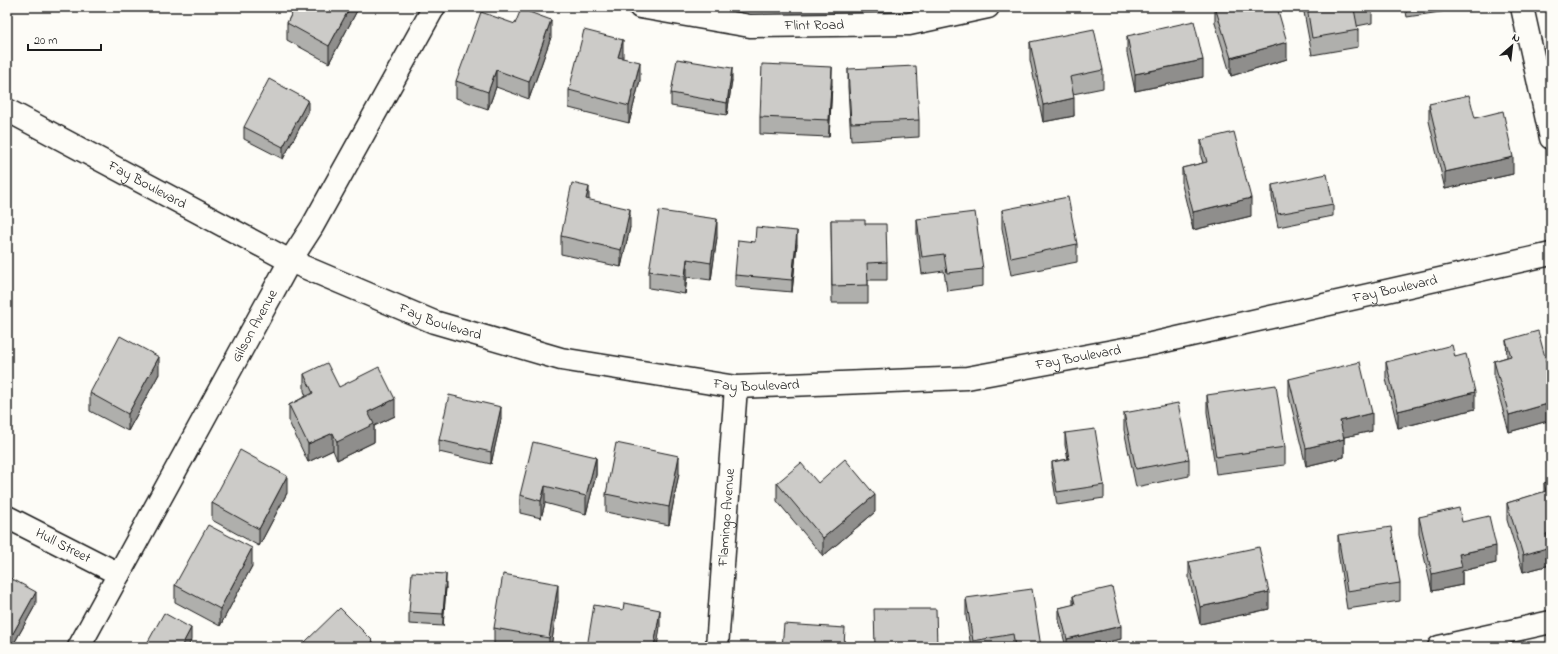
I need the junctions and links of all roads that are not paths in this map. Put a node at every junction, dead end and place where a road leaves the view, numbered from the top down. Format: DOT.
graph roads {
  1 [pos="434,7"];
  2 [pos="640,7"];
  3 [pos="988,7"];
  4 [pos="1522,7"];
  5 [pos="7,110"];
  6 [pos="1551,138"];
  7 [pos="1551,254"];
  8 [pos="290,261"];
  9 [pos="736,387"];
  10 [pos="7,517"];
  11 [pos="119,574"];
  12 [pos="1551,622"];
  13 [pos="79,647"];
  14 [pos="717,647"];
  15 [pos="1439,647"];
  1 -- 8 [label="street, Gilson Avenue"];
  2 -- 3 [label="street, Flint Road"];
  4 -- 6 [label="street"];
  5 -- 8 [label="street, Fay Boulevard"];
  7 -- 9 [label="street, Fay Boulevard"];
  8 -- 9 [label="street, Fay Boulevard"];
  8 -- 11 [label="street, Gilson Avenue"];
  9 -- 14 [label="street, Flamingo Avenue"];
  10 -- 11 [label="street, Hull Street"];
  11 -- 13 [label="street, Gilson Avenue"];
  12 -- 15 [label="street"];
}
